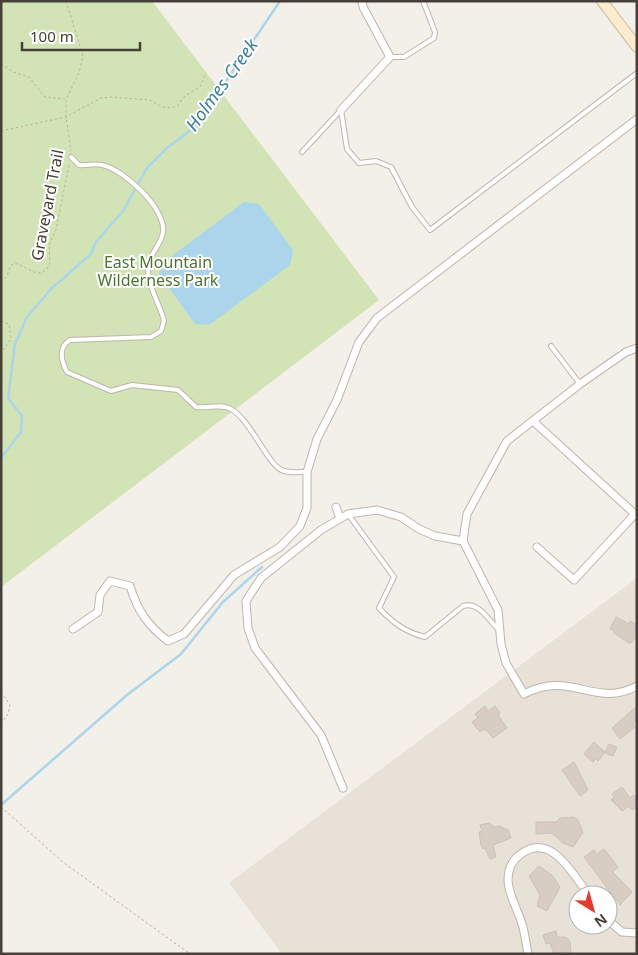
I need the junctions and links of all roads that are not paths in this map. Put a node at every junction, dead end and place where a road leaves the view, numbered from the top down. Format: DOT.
graph roads {
  1 [pos="362,1"];
  2 [pos="423,1"];
  3 [pos="602,1"];
  4 [pos="637,47"];
  5 [pos="390,57"];
  6 [pos="637,73"];
  7 [pos="340,110"];
  8 [pos="637,119"];
  9 [pos="302,152"];
  10 [pos="71,157"];
  11 [pos="552,346"];
  12 [pos="637,348"];
  13 [pos="580,384"];
  14 [pos="533,421"];
  15 [pos="307,472"];
  16 [pos="336,507"];
  17 [pos="348,514"];
  18 [pos="636,515"];
  19 [pos="340,518"];
  20 [pos="463,541"];
  21 [pos="537,547"];
  22 [pos="73,629"];
  23 [pos="501,631"];
  24 [pos="637,686"];
  25 [pos="343,788"];
  26 [pos="581,885"];
  27 [pos="618,929"];
  28 [pos="637,933"];
  29 [pos="528,954"];
  1 -- 5 [label="street"];
  2 -- 5 [label="lane"];
  3 -- 4 [label="street"];
  5 -- 7 [label="street"];
  6 -- 7 [label="lane"];
  7 -- 9 [label="lane"];
  8 -- 15 [label="street"];
  10 -- 15 [label="lane"];
  11 -- 13 [label="lane"];
  12 -- 13 [label="street"];
  13 -- 14 [label="street"];
  14 -- 18 [label="street"];
  14 -- 20 [label="street"];
  15 -- 22 [label="street"];
  16 -- 19 [label="street"];
  17 -- 19 [label="street"];
  17 -- 20 [label="street"];
  17 -- 23 [label="lane"];
  18 -- 21 [label="street"];
  19 -- 25 [label="street"];
  20 -- 23 [label="street"];
  23 -- 24 [label="street"];
  26 -- 29 [label="street"];
  27 -- 28 [label="street"];
}
